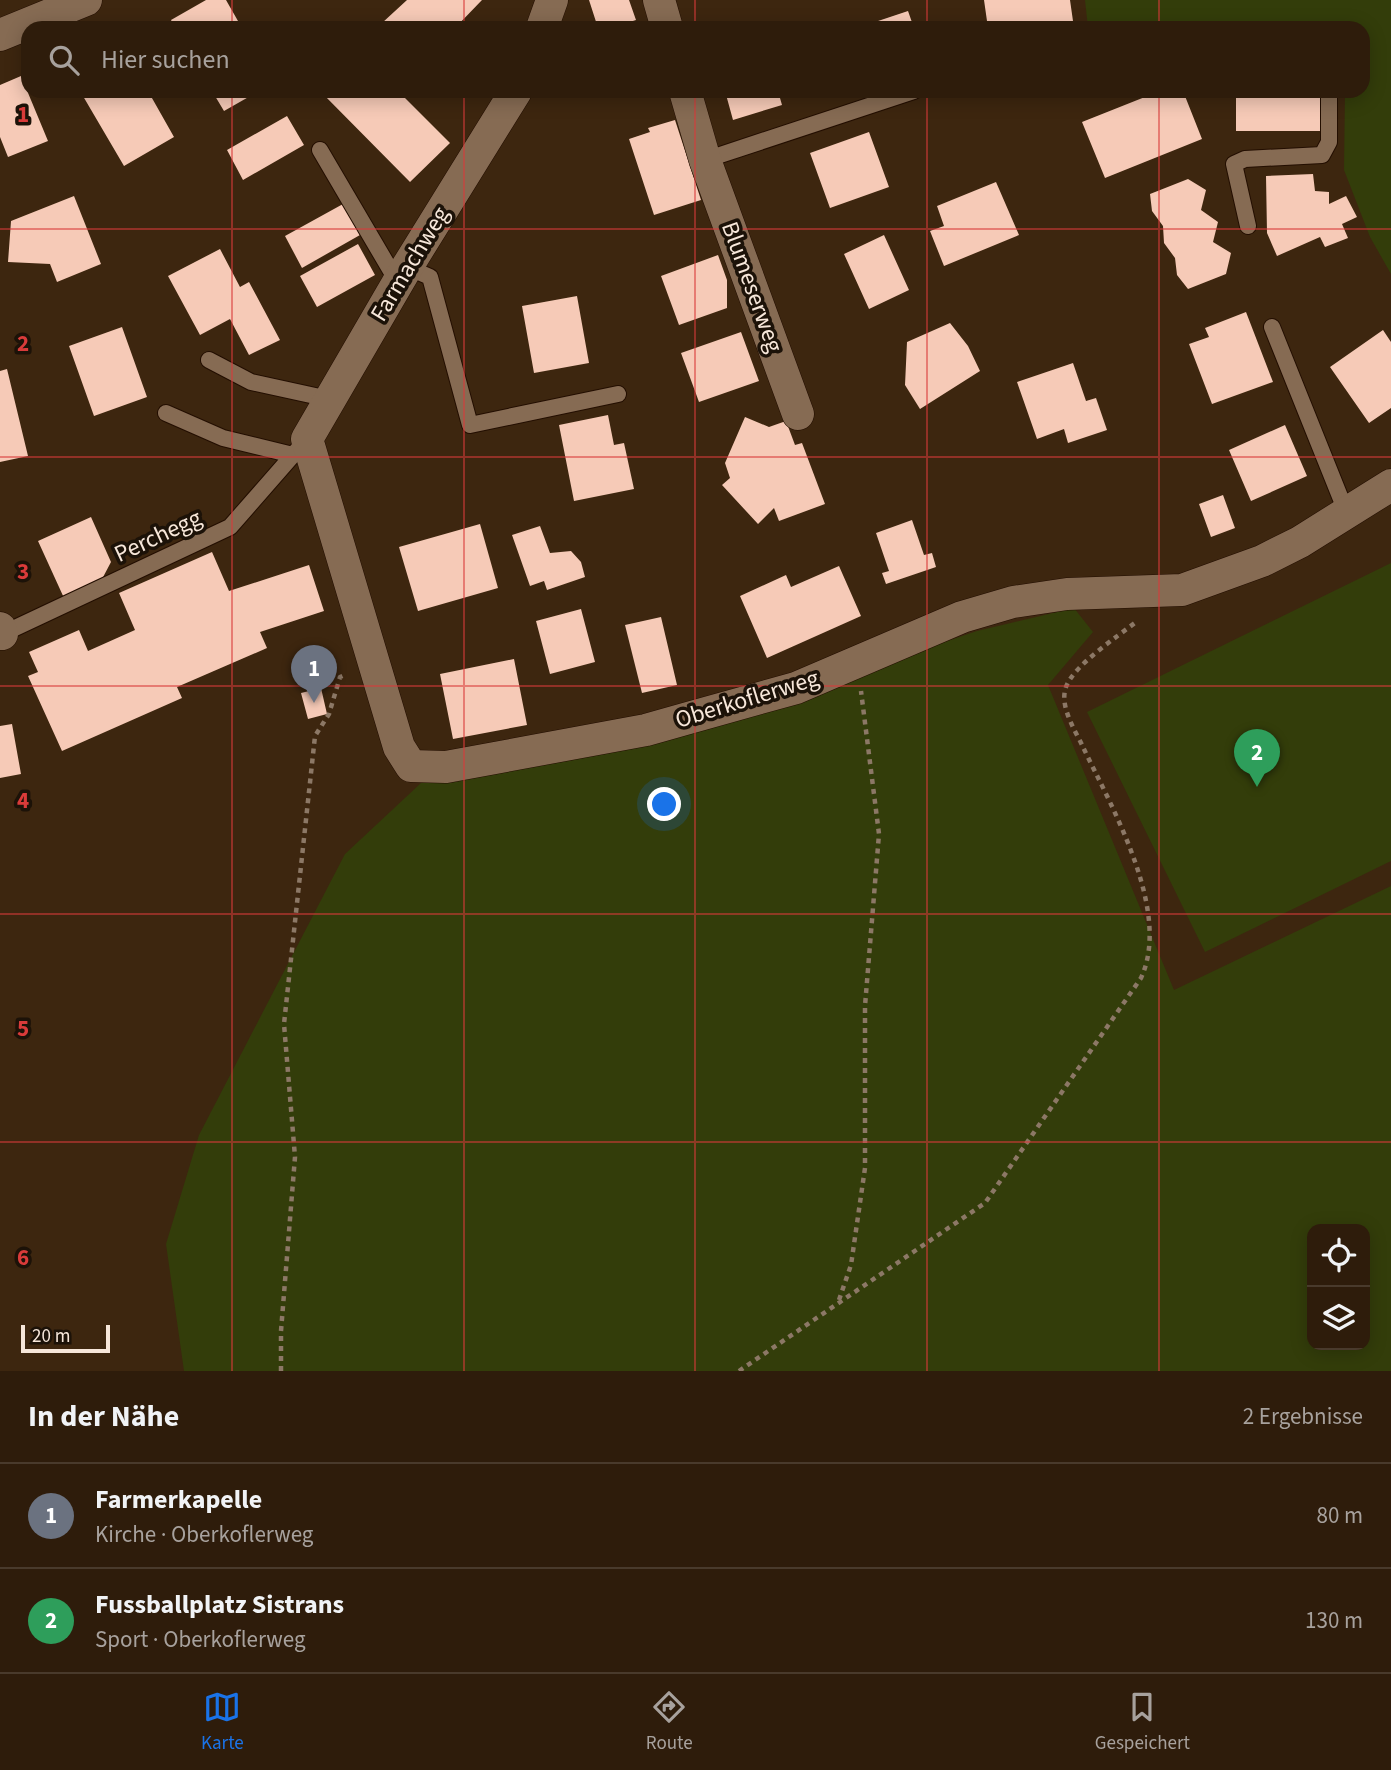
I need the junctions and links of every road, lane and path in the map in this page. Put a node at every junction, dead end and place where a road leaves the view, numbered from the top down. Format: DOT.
graph roads {
  1 [pos="86,0"];
  2 [pos="552,0"];
  3 [pos="659,0"];
  4 [pos="34,21"];
  5 [pos="544,21"];
  6 [pos="665,21"];
  7 [pos="21,26"];
  8 [pos="0,35"];
  9 [pos="512,98"];
  10 [pos="687,98"];
  11 [pos="894,98"];
  12 [pos="1329,98"];
  13 [pos="320,150"];
  14 [pos="705,160"];
  15 [pos="1248,226"];
  16 [pos="402,275"];
  17 [pos="1272,327"];
  18 [pos="209,360"];
  19 [pos="618,394"];
  20 [pos="330,398"];
  21 [pos="166,413"];
  22 [pos="798,414"];
  23 [pos="300,447"];
  24 [pos="1391,485"];
  25 [pos="1347,514"];
  26 [pos="1149,593"];
  27 [pos="1,632"];
  28 [pos="857,660"];
  29 [pos="373,661"];
  30 [pos="839,1301"];
  31 [pos="281,1371"];
  32 [pos="738,1371"];
  1 -- 4 [label="street"];
  2 -- 5 [label="street"];
  3 -- 6 [label="street"];
  7 -- 8 [label="street"];
  9 -- 16 [label="street, Farmachweg"];
  10 -- 14 [label="street, Blumeserweg"];
  11 -- 14 [label="lane"];
  12 -- 15 [label="lane"];
  13 -- 16 [label="lane"];
  14 -- 22 [label="street, Blumeserweg"];
  16 -- 19 [label="lane"];
  16 -- 20 [label="street, Farmachweg"];
  17 -- 25 [label="lane"];
  18 -- 20 [label="lane"];
  20 -- 23 [label="street, Farmachweg"];
  21 -- 23 [label="lane"];
  23 -- 27 [label="lane, Perchegg"];
  23 -- 29 [label="street, Oberkoflerweg"];
  24 -- 25 [label="street, Oberkoflerweg"];
  25 -- 26 [label="street, Oberkoflerweg"];
  26 -- 28 [label="street, Oberkoflerweg"];
  26 -- 30 [label="path"];
  28 -- 29 [label="street, Oberkoflerweg"];
  28 -- 30 [label="path"];
  29 -- 31 [label="path"];
  30 -- 32 [label="path"];
}
